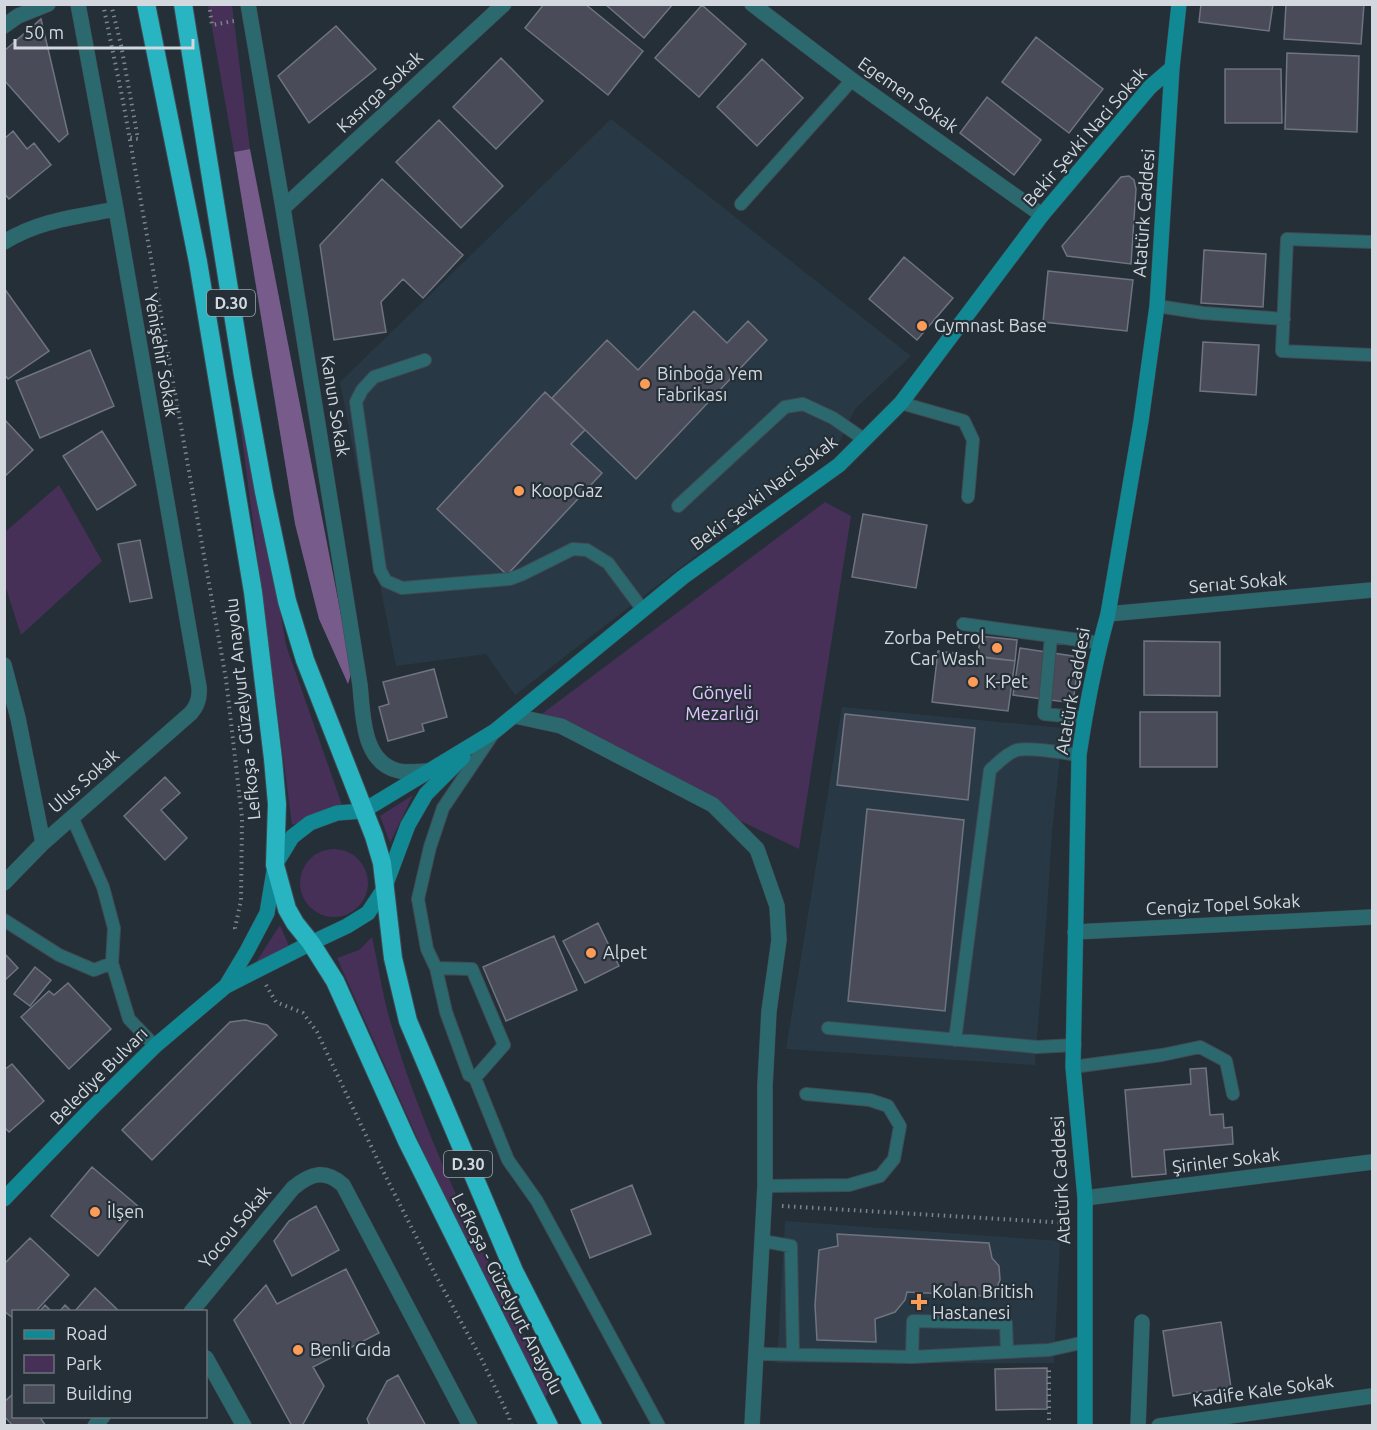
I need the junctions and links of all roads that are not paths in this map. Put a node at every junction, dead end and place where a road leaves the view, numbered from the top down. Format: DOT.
graph roads {
  1 [pos="48,4"];
  2 [pos="78,4"];
  3 [pos="146,4"];
  4 [pos="183,4"];
  5 [pos="248,4"];
  6 [pos="504,4"];
  7 [pos="752,4"];
  8 [pos="1179,4"];
  9 [pos="4,26"];
  10 [pos="1172,68"];
  11 [pos="852,80"];
  12 [pos="741,204"];
  13 [pos="283,208"];
  14 [pos="116,209"];
  15 [pos="1042,214"];
  16 [pos="4,242"];
  17 [pos="1372,242"];
  18 [pos="1157,306"];
  19 [pos="1284,319"];
  20 [pos="1372,355"];
  21 [pos="425,360"];
  22 [pos="901,403"];
  23 [pos="865,440"];
  24 [pos="968,497"];
  25 [pos="678,506"];
  26 [pos="1372,590"];
  27 [pos="643,610"];
  28 [pos="1108,614"];
  29 [pos="963,624"];
  30 [pos="1051,636"];
  31 [pos="1100,644"];
  32 [pos="4,665"];
  33 [pos="193,711"];
  34 [pos="515,716"];
  35 [pos="1085,718"];
  36 [pos="495,731"];
  37 [pos="478,743"];
  38 [pos="1079,755"];
  39 [pos="428,771"];
  40 [pos="363,811"];
  41 [pos="72,817"];
  42 [pos="42,843"];
  43 [pos="275,865"];
  44 [pos="4,883"];
  45 [pos="384,889"];
  46 [pos="1372,917"];
  47 [pos="4,920"];
  48 [pos="1075,932"];
  49 [pos="311,943"];
  50 [pos="112,963"];
  51 [pos="436,968"];
  52 [pos="226,986"];
  53 [pos="828,1028"];
  54 [pos="955,1040"];
  55 [pos="1075,1045"];
  56 [pos="155,1046"];
  57 [pos="1073,1067"];
  58 [pos="475,1078"];
  59 [pos="806,1094"];
  60 [pos="1233,1094"];
  61 [pos="1372,1162"];
  62 [pos="765,1186"];
  63 [pos="1084,1198"];
  64 [pos="4,1199"];
  65 [pos="762,1241"];
  66 [pos="192,1310"];
  67 [pos="1142,1322"];
  68 [pos="1085,1342"];
  69 [pos="1007,1352"];
  70 [pos="756,1354"];
  71 [pos="793,1355"];
  72 [pos="912,1357"];
  73 [pos="207,1360"];
  74 [pos="1372,1395"];
  75 [pos="243,1425"];
  76 [pos="470,1425"];
  77 [pos="549,1425"];
  78 [pos="593,1425"];
  79 [pos="659,1425"];
  80 [pos="752,1425"];
  81 [pos="1085,1425"];
  82 [pos="1138,1425"];
  83 [pos="1159,1425"];
  1 -- 9 [label="street"];
  2 -- 14 [label="street, Yenişehir Sokak"];
  3 -- 43 [label="highway, Lefkoşa - Güzelyurt Anayolu / D.30"];
  4 -- 40 [label="highway, Lefkoşa - Güzelyurt Anayolu / D.30"];
  5 -- 13 [label="street, Kanun Sokak"];
  6 -- 13 [label="street, Kasırga Sokak"];
  7 -- 11 [label="street, Egemen Sokak"];
  8 -- 10 [label="main road, Atatürk Caddesi"];
  10 -- 15 [label="main road, Bekir Şevki Naci Sokak"];
  10 -- 18 [label="main road, Atatürk Caddesi"];
  11 -- 12 [label="lane"];
  11 -- 15 [label="street, Egemen Sokak"];
  13 -- 39 [label="street, Kanun Sokak"];
  14 -- 16 [label="street"];
  14 -- 33 [label="street, Yenişehir Sokak"];
  15 -- 22 [label="main road, Bekir Şevki Naci Sokak"];
  17 -- 19 [label="lane"];
  18 -- 19 [label="lane"];
  18 -- 28 [label="main road, Atatürk Caddesi"];
  19 -- 20 [label="lane"];
  21 -- 27 [label="lane"];
  22 -- 23 [label="main road, Bekir Şevki Naci Sokak"];
  22 -- 24 [label="lane"];
  23 -- 25 [label="lane"];
  23 -- 27 [label="main road, Bekir Şevki Naci Sokak"];
  26 -- 28 [label="street, Serıat Sokak"];
  27 -- 34 [label="main road, Bekir Şevki Naci Sokak"];
  28 -- 31 [label="main road, Atatürk Caddesi"];
  29 -- 30 [label="lane"];
  30 -- 31 [label="lane"];
  30 -- 35 [label="lane"];
  31 -- 35 [label="main road, Atatürk Caddesi"];
  32 -- 42 [label="street"];
  33 -- 41 [label="street, Ulus Sokak"];
  34 -- 36 [label="main road, Bekir Şevki Naci Sokak"];
  34 -- 62 [label="street"];
  35 -- 38 [label="main road, Atatürk Caddesi"];
  36 -- 37 [label="main road, Bekir Şevki Naci Sokak"];
  36 -- 51 [label="lane"];
  37 -- 39 [label="main road, Bekir Şevki Naci Sokak"];
  37 -- 45 [label="main road, Bekir Şevki Naci Sokak"];
  38 -- 48 [label="main road, Atatürk Caddesi"];
  38 -- 54 [label="lane"];
  39 -- 40 [label="main road, Bekir Şevki Naci Sokak"];
  40 -- 43 [label="main road, Belediye Bulvarı"];
  40 -- 45 [label="highway, Lefkoşa - Güzelyurt Anayolu / D.30"];
  41 -- 42 [label="street, Ulus Sokak"];
  41 -- 50 [label="lane"];
  42 -- 44 [label="street, Ulus Sokak"];
  43 -- 49 [label="highway, Lefkoşa - Güzelyurt Anayolu / D.30"];
  43 -- 52 [label="main road, Belediye Bulvarı"];
  45 -- 49 [label="main road, Belediye Bulvarı"];
  45 -- 78 [label="highway, Lefkoşa - Güzelyurt Anayolu / D.30"];
  46 -- 48 [label="street, Cengiz Topel Sokak"];
  47 -- 50 [label="lane"];
  48 -- 55 [label="main road, Atatürk Caddesi"];
  49 -- 52 [label="main road, Belediye Bulvarı"];
  49 -- 77 [label="highway, Lefkoşa - Güzelyurt Anayolu / D.30"];
  50 -- 56 [label="lane"];
  51 -- 58 [label="lane"];
  51 -- 58 [label="lane"];
  52 -- 56 [label="main road, Belediye Bulvarı"];
  53 -- 54 [label="lane"];
  54 -- 55 [label="lane"];
  55 -- 57 [label="main road, Atatürk Caddesi"];
  56 -- 64 [label="main road, Belediye Bulvarı"];
  57 -- 60 [label="lane"];
  57 -- 63 [label="main road, Atatürk Caddesi"];
  58 -- 79 [label="lane"];
  59 -- 62 [label="lane"];
  61 -- 63 [label="street, Şirinler Sokak"];
  62 -- 65 [label="street"];
  63 -- 68 [label="main road, Atatürk Caddesi"];
  65 -- 70 [label="street"];
  65 -- 71 [label="lane"];
  66 -- 76 [label="street, Yocou Sokak"];
  67 -- 82 [label="street"];
  68 -- 69 [label="lane"];
  68 -- 81 [label="main road, Atatürk Caddesi"];
  69 -- 72 [label="lane"];
  69 -- 72 [label="lane"];
  70 -- 71 [label="lane"];
  70 -- 80 [label="street"];
  71 -- 72 [label="lane"];
  73 -- 75 [label="street"];
  74 -- 83 [label="street, Kadife Kale Sokak"];
}
